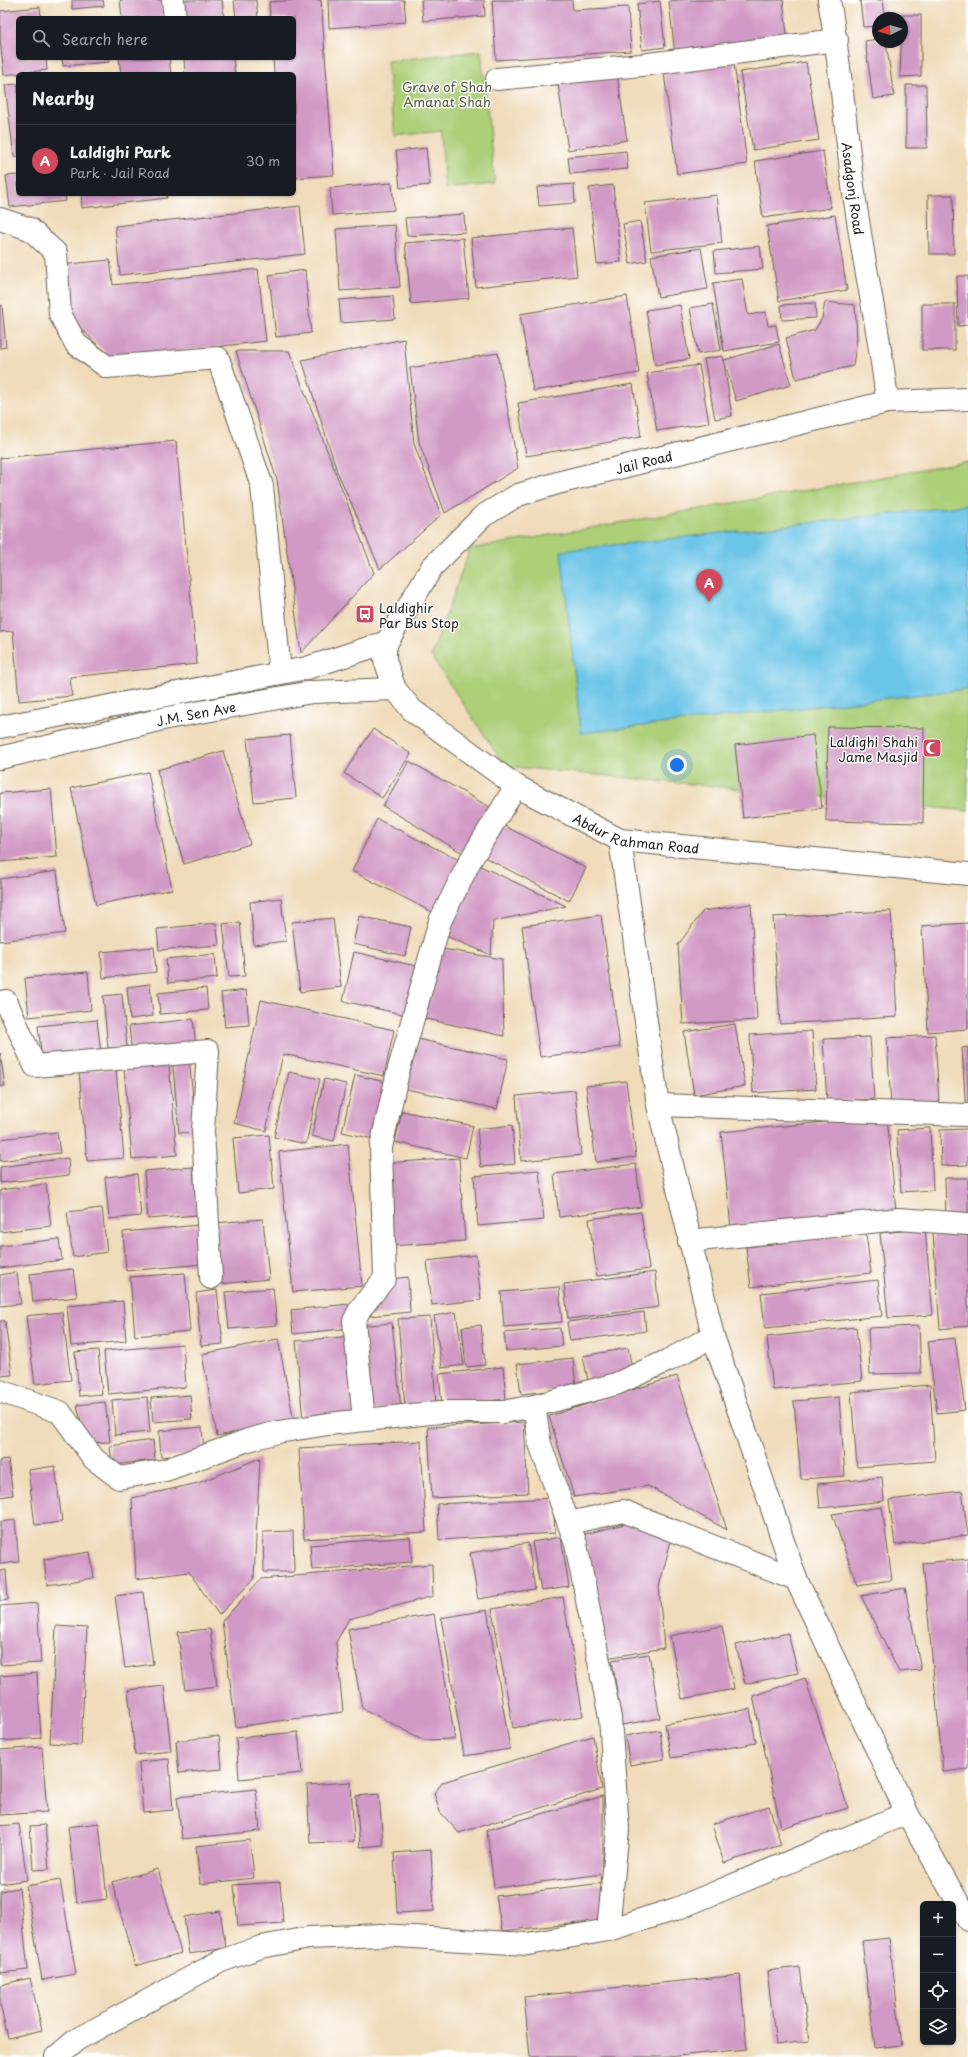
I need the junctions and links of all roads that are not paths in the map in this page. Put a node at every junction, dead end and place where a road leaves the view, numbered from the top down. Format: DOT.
graph roads {
  1 [pos="173,0"];
  2 [pos="829,0"];
  3 [pos="175,16"];
  4 [pos="837,40"];
  5 [pos="497,79"];
  6 [pos="0,219"];
  7 [pos="968,399"];
  8 [pos="887,402"];
  9 [pos="387,642"];
  10 [pos="280,673"];
  11 [pos="395,689"];
  12 [pos="0,727"];
  13 [pos="0,758"];
  14 [pos="516,786"];
  15 [pos="620,840"];
  16 [pos="968,874"];
  17 [pos="0,1002"];
  18 [pos="658,1105"];
  19 [pos="968,1114"];
  20 [pos="968,1224"];
  21 [pos="689,1241"];
  22 [pos="211,1278"];
  23 [pos="713,1336"];
  24 [pos="0,1392"];
  25 [pos="534,1406"];
  26 [pos="364,1420"];
  27 [pos="569,1523"];
  28 [pos="796,1579"];
  29 [pos="907,1813"];
  30 [pos="968,1920"];
  31 [pos="608,1930"];
  32 [pos="56,2057"];
  1 -- 3 [label="street"];
  2 -- 4 [label="street, Asadgonj Road"];
  4 -- 5 [label="street"];
  4 -- 8 [label="street, Asadgonj Road"];
  6 -- 10 [label="street"];
  7 -- 8 [label="street, Jail Road"];
  8 -- 9 [label="street, Jail Road"];
  9 -- 10 [label="street, J.M. Sen Ave"];
  9 -- 11 [label="street, Abdur Rahman Road"];
  10 -- 12 [label="street, J.M. Sen Ave"];
  11 -- 13 [label="street, J.M. Sen Ave"];
  11 -- 14 [label="street, Abdur Rahman Road"];
  14 -- 15 [label="street, Abdur Rahman Road"];
  14 -- 26 [label="street"];
  15 -- 16 [label="street, Abdur Rahman Road"];
  15 -- 18 [label="street"];
  17 -- 22 [label="street"];
  18 -- 19 [label="street"];
  18 -- 21 [label="street"];
  20 -- 21 [label="street"];
  21 -- 23 [label="street"];
  23 -- 25 [label="street"];
  23 -- 28 [label="street"];
  24 -- 26 [label="street"];
  25 -- 26 [label="street"];
  25 -- 27 [label="street"];
  27 -- 28 [label="street"];
  27 -- 31 [label="street"];
  28 -- 29 [label="street"];
  29 -- 30 [label="street"];
  29 -- 31 [label="street"];
  31 -- 32 [label="street"];
}
